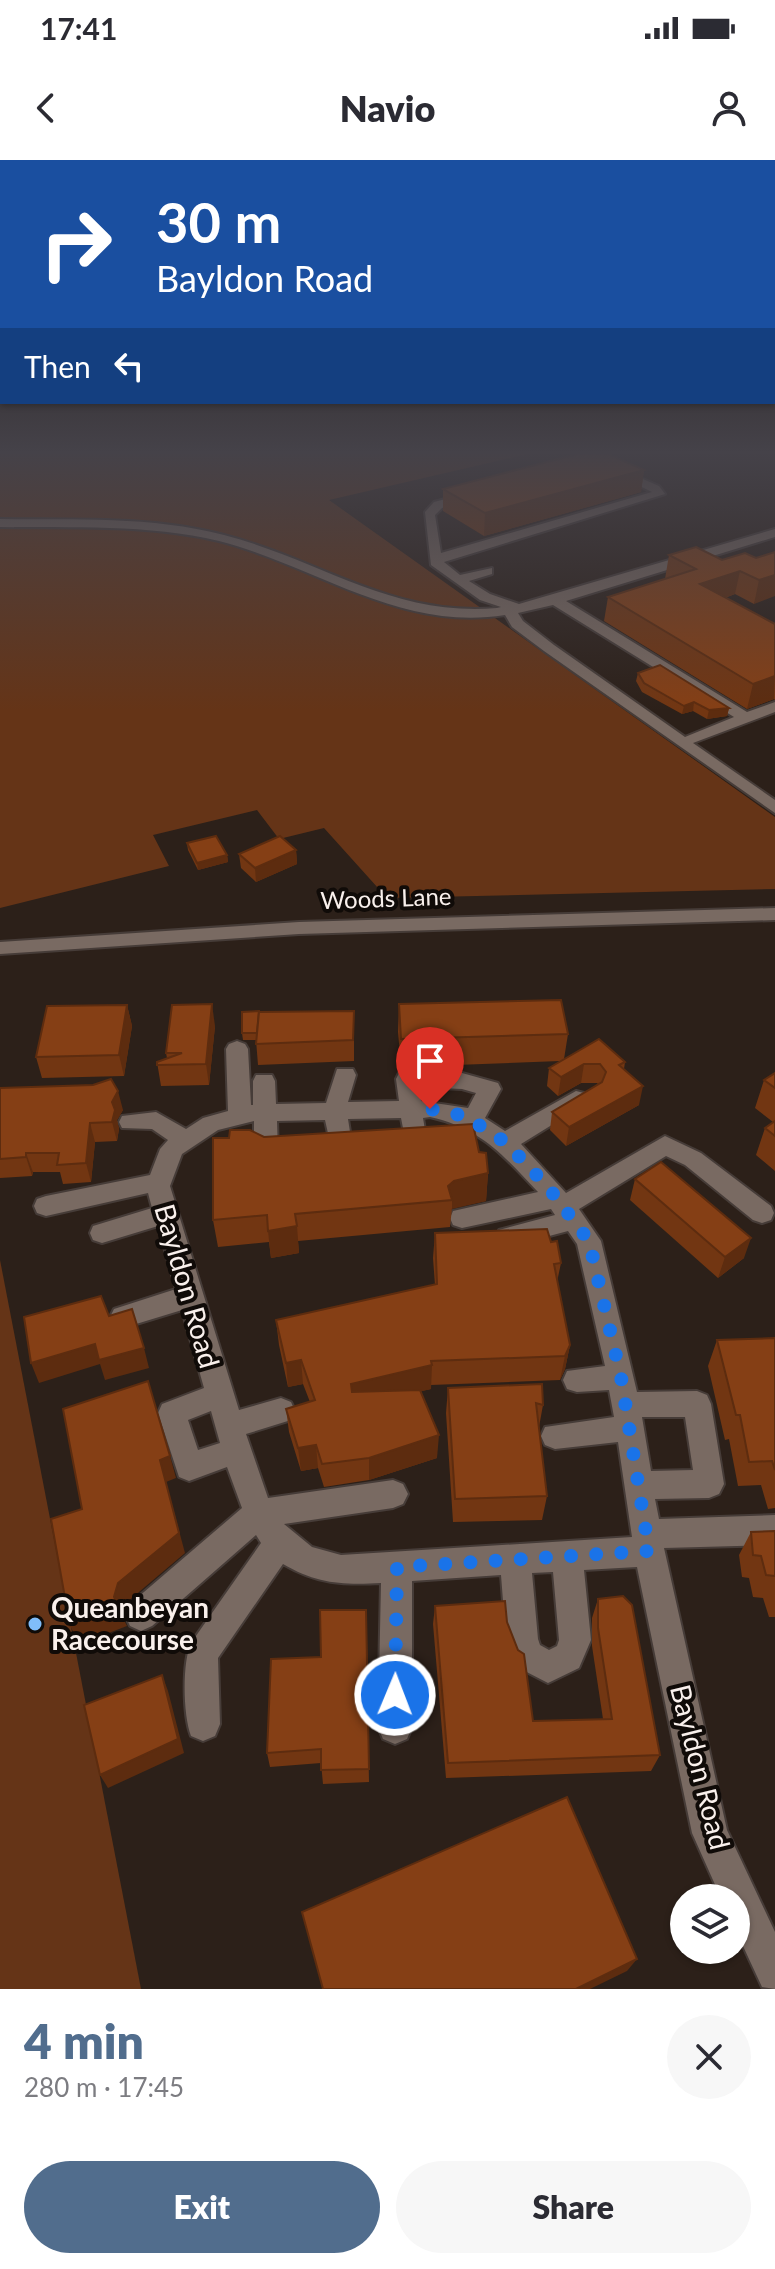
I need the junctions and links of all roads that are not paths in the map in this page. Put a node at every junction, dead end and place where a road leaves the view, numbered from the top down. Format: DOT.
graph roads {
  1 [pos="224,539"];
  2 [pos="433,539"];
  3 [pos="502,539"];
  4 [pos="754,539"];
  5 [pos="436,562"];
  6 [pos="487,571"];
  7 [pos="458,580"];
  8 [pos="555,600"];
  9 [pos="514,609"];
  10 [pos="775,707"];
  11 [pos="746,718"];
  12 [pos="692,738"];
  13 [pos="775,808"];
  14 [pos="775,914"];
  15 [pos="0,948"];
  16 [pos="237,1049"];
  17 [pos="345,1075"];
  18 [pos="264,1081"];
  19 [pos="589,1092"];
  20 [pos="411,1109"];
  21 [pos="335,1110"];
  22 [pos="253,1114"];
  23 [pos="130,1122"];
  24 [pos="186,1140"];
  25 [pos="415,1142"];
  26 [pos="505,1142"];
  27 [pos="340,1145"];
  28 [pos="266,1153"];
  29 [pos="158,1186"];
  30 [pos="46,1206"];
  31 [pos="564,1208"];
  32 [pos="762,1213"];
  33 [pos="166,1214"];
  34 [pos="462,1218"];
  35 [pos="102,1233"];
  36 [pos="498,1239"];
  37 [pos="190,1296"];
  38 [pos="123,1317"];
  39 [pos="577,1380"];
  40 [pos="219,1395"];
  41 [pos="626,1403"];
  42 [pos="281,1411"];
  43 [pos="555,1436"];
  44 [pos="233,1438"];
  45 [pos="639,1485"];
  46 [pos="393,1494"];
  47 [pos="258,1514"];
  48 [pos="775,1530"];
  49 [pos="648,1542"];
  50 [pos="279,1543"];
  51 [pos="567,1556"];
  52 [pos="515,1560"];
  53 [pos="397,1567"];
  54 [pos="141,1615"];
  55 [pos="203,1724"];
  56 [pos="395,1727"];
  57 [pos="775,1974"];
  1 -- 9 [label="street"];
  2 -- 5 [label="street"];
  3 -- 5 [label="street"];
  4 -- 8 [label="street"];
  5 -- 7 [label="street"];
  6 -- 7 [label="street"];
  7 -- 9 [label="street"];
  8 -- 9 [label="street"];
  8 -- 11 [label="street"];
  9 -- 13 [label="street"];
  10 -- 11 [label="street"];
  11 -- 12 [label="street"];
  14 -- 15 [label="street, Woods Lane"];
  16 -- 22 [label="street"];
  17 -- 21 [label="street"];
  18 -- 22 [label="street"];
  19 -- 26 [label="street"];
  20 -- 21 [label="street, Bayldon Road"];
  20 -- 25 [label="street"];
  20 -- 26 [label="street, Bayldon Road"];
  21 -- 22 [label="street, Bayldon Road"];
  21 -- 27 [label="street"];
  22 -- 24 [label="street, Bayldon Road"];
  22 -- 28 [label="street"];
  23 -- 24 [label="street"];
  24 -- 29 [label="street, Bayldon Road"];
  26 -- 31 [label="street, Bayldon Road"];
  29 -- 30 [label="street"];
  29 -- 33 [label="street, Bayldon Road"];
  31 -- 32 [label="street"];
  31 -- 34 [label="street"];
  31 -- 36 [label="street"];
  31 -- 41 [label="street, Bayldon Road"];
  33 -- 35 [label="street"];
  33 -- 37 [label="street, Bayldon Road"];
  37 -- 38 [label="street"];
  37 -- 40 [label="street, Bayldon Road"];
  39 -- 41 [label="street"];
  40 -- 44 [label="street, Bayldon Road"];
  40 -- 44 [label="street"];
  41 -- 43 [label="street"];
  41 -- 45 [label="street, Bayldon Road"];
  41 -- 45 [label="street"];
  42 -- 44 [label="street"];
  44 -- 47 [label="street, Bayldon Road"];
  45 -- 49 [label="street, Bayldon Road"];
  46 -- 47 [label="street"];
  47 -- 50 [label="street, Bayldon Road"];
  47 -- 54 [label="street"];
  48 -- 49 [label="street"];
  49 -- 51 [label="street, Bayldon Road"];
  49 -- 57 [label="street, Bayldon Road"];
  50 -- 53 [label="street, Bayldon Road"];
  50 -- 55 [label="street"];
  51 -- 52 [label="street, Bayldon Road"];
  51 -- 52 [label="street"];
  52 -- 53 [label="street, Bayldon Road"];
  53 -- 56 [label="street"];
}
